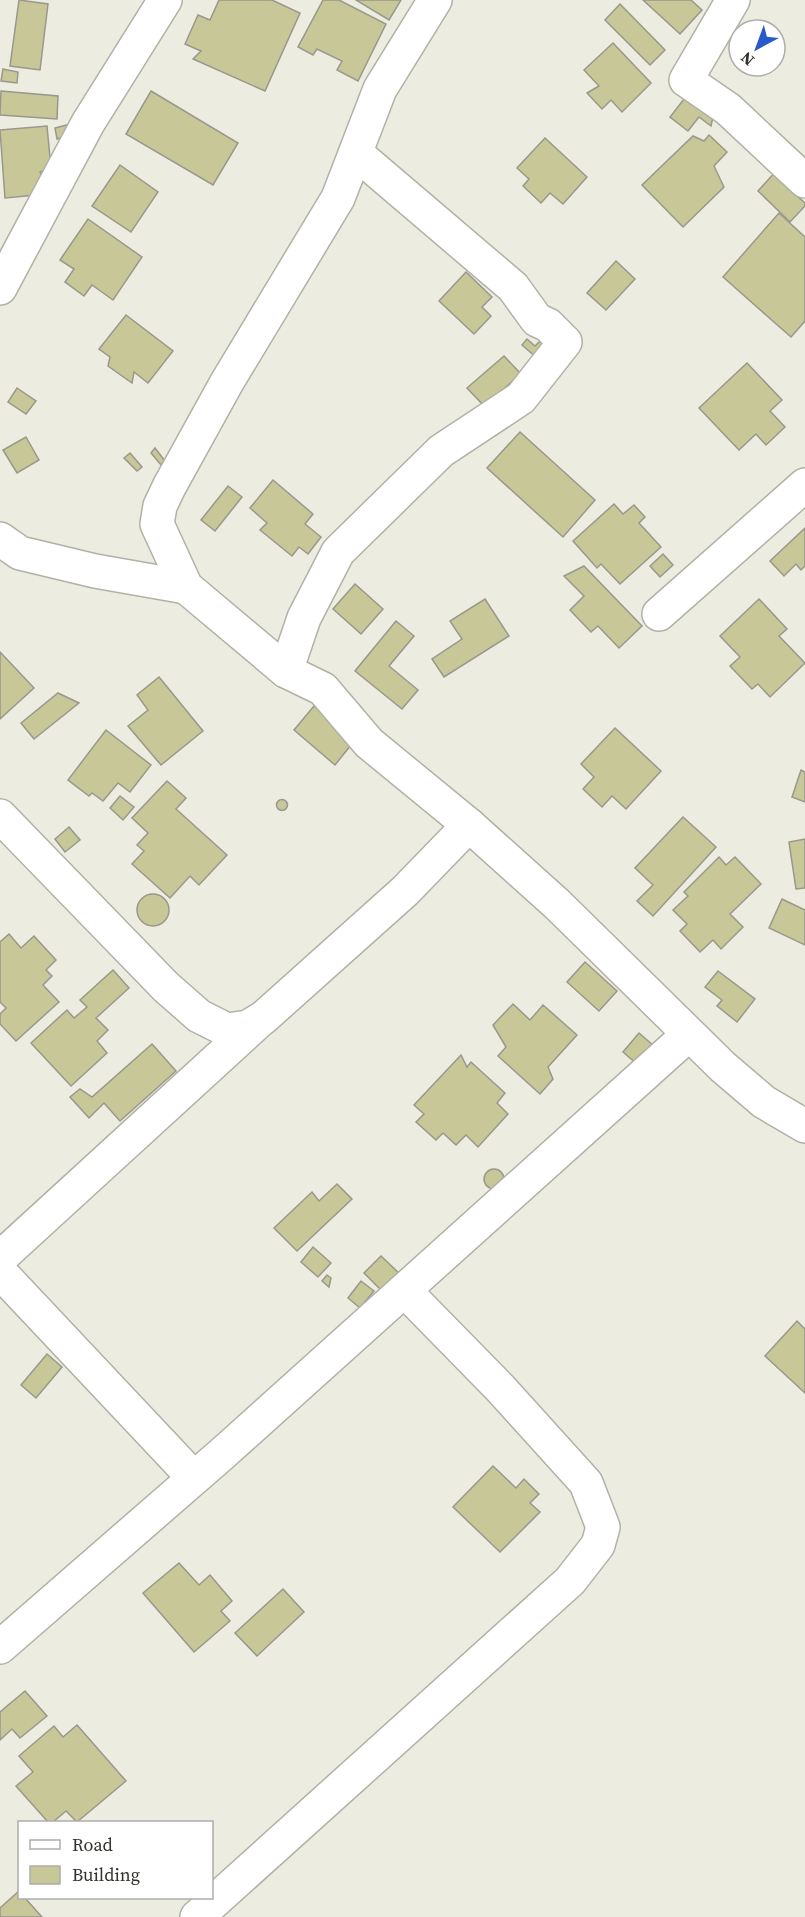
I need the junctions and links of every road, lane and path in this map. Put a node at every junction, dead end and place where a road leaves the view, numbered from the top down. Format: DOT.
graph roads {
  1 [pos="165,0"];
  2 [pos="435,0"];
  3 [pos="733,0"];
  4 [pos="357,154"];
  5 [pos="805,181"];
  6 [pos="0,288"];
  7 [pos="805,485"];
  8 [pos="7,548"];
  9 [pos="186,587"];
  10 [pos="659,614"];
  11 [pos="286,671"];
  12 [pos="0,816"];
  13 [pos="469,825"];
  14 [pos="263,1017"];
  15 [pos="688,1035"];
  16 [pos="805,1126"];
  17 [pos="0,1258"];
  18 [pos="0,1272"];
  19 [pos="405,1291"];
  20 [pos="194,1478"];
  21 [pos="0,1647"];
  22 [pos="197,1917"];
  1 -- 6 [label="street"];
  2 -- 4 [label="street"];
  3 -- 5 [label="street"];
  4 -- 9 [label="street"];
  4 -- 11 [label="street"];
  7 -- 10 [label="street"];
  8 -- 9 [label="street"];
  9 -- 11 [label="street"];
  11 -- 13 [label="street"];
  12 -- 14 [label="street"];
  13 -- 14 [label="street"];
  13 -- 15 [label="street"];
  14 -- 17 [label="street"];
  15 -- 16 [label="street"];
  15 -- 19 [label="street"];
  18 -- 20 [label="street"];
  19 -- 20 [label="street"];
  19 -- 22 [label="street"];
  20 -- 21 [label="street"];
}
